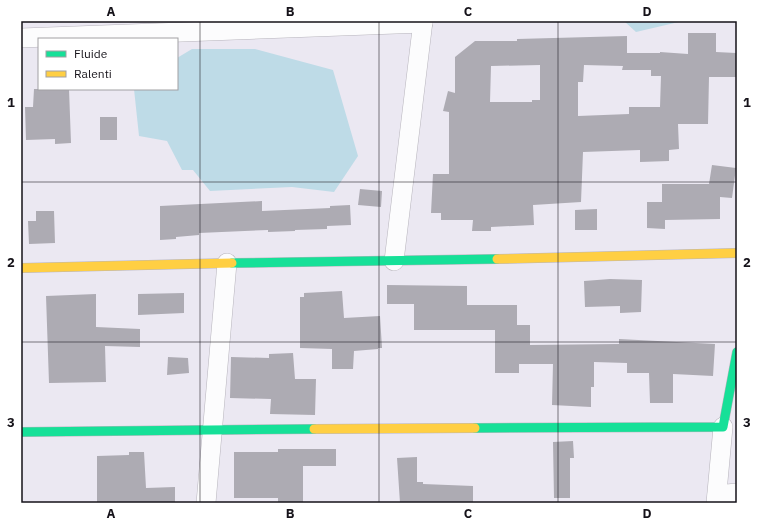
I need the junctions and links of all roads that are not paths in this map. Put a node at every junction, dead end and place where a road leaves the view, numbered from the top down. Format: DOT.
graph roads {
  1 [pos="423,22"];
  2 [pos="21,38"];
  3 [pos="737,253"];
  4 [pos="394,261"];
  5 [pos="227,263"];
  6 [pos="21,268"];
  7 [pos="737,352"];
  8 [pos="723,426"];
  9 [pos="213,429"];
  10 [pos="21,432"];
  11 [pos="737,493"];
  12 [pos="717,499"];
  13 [pos="206,503"];
  1 -- 2 [label="street"];
  1 -- 4 [label="street"];
  3 -- 4 [label="street"];
  4 -- 5 [label="street"];
  5 -- 6 [label="street"];
  5 -- 9 [label="street"];
  7 -- 8 [label="street"];
  8 -- 9 [label="street"];
  8 -- 12 [label="street"];
  9 -- 10 [label="street"];
  9 -- 13 [label="street"];
  11 -- 12 [label="street"];
}
